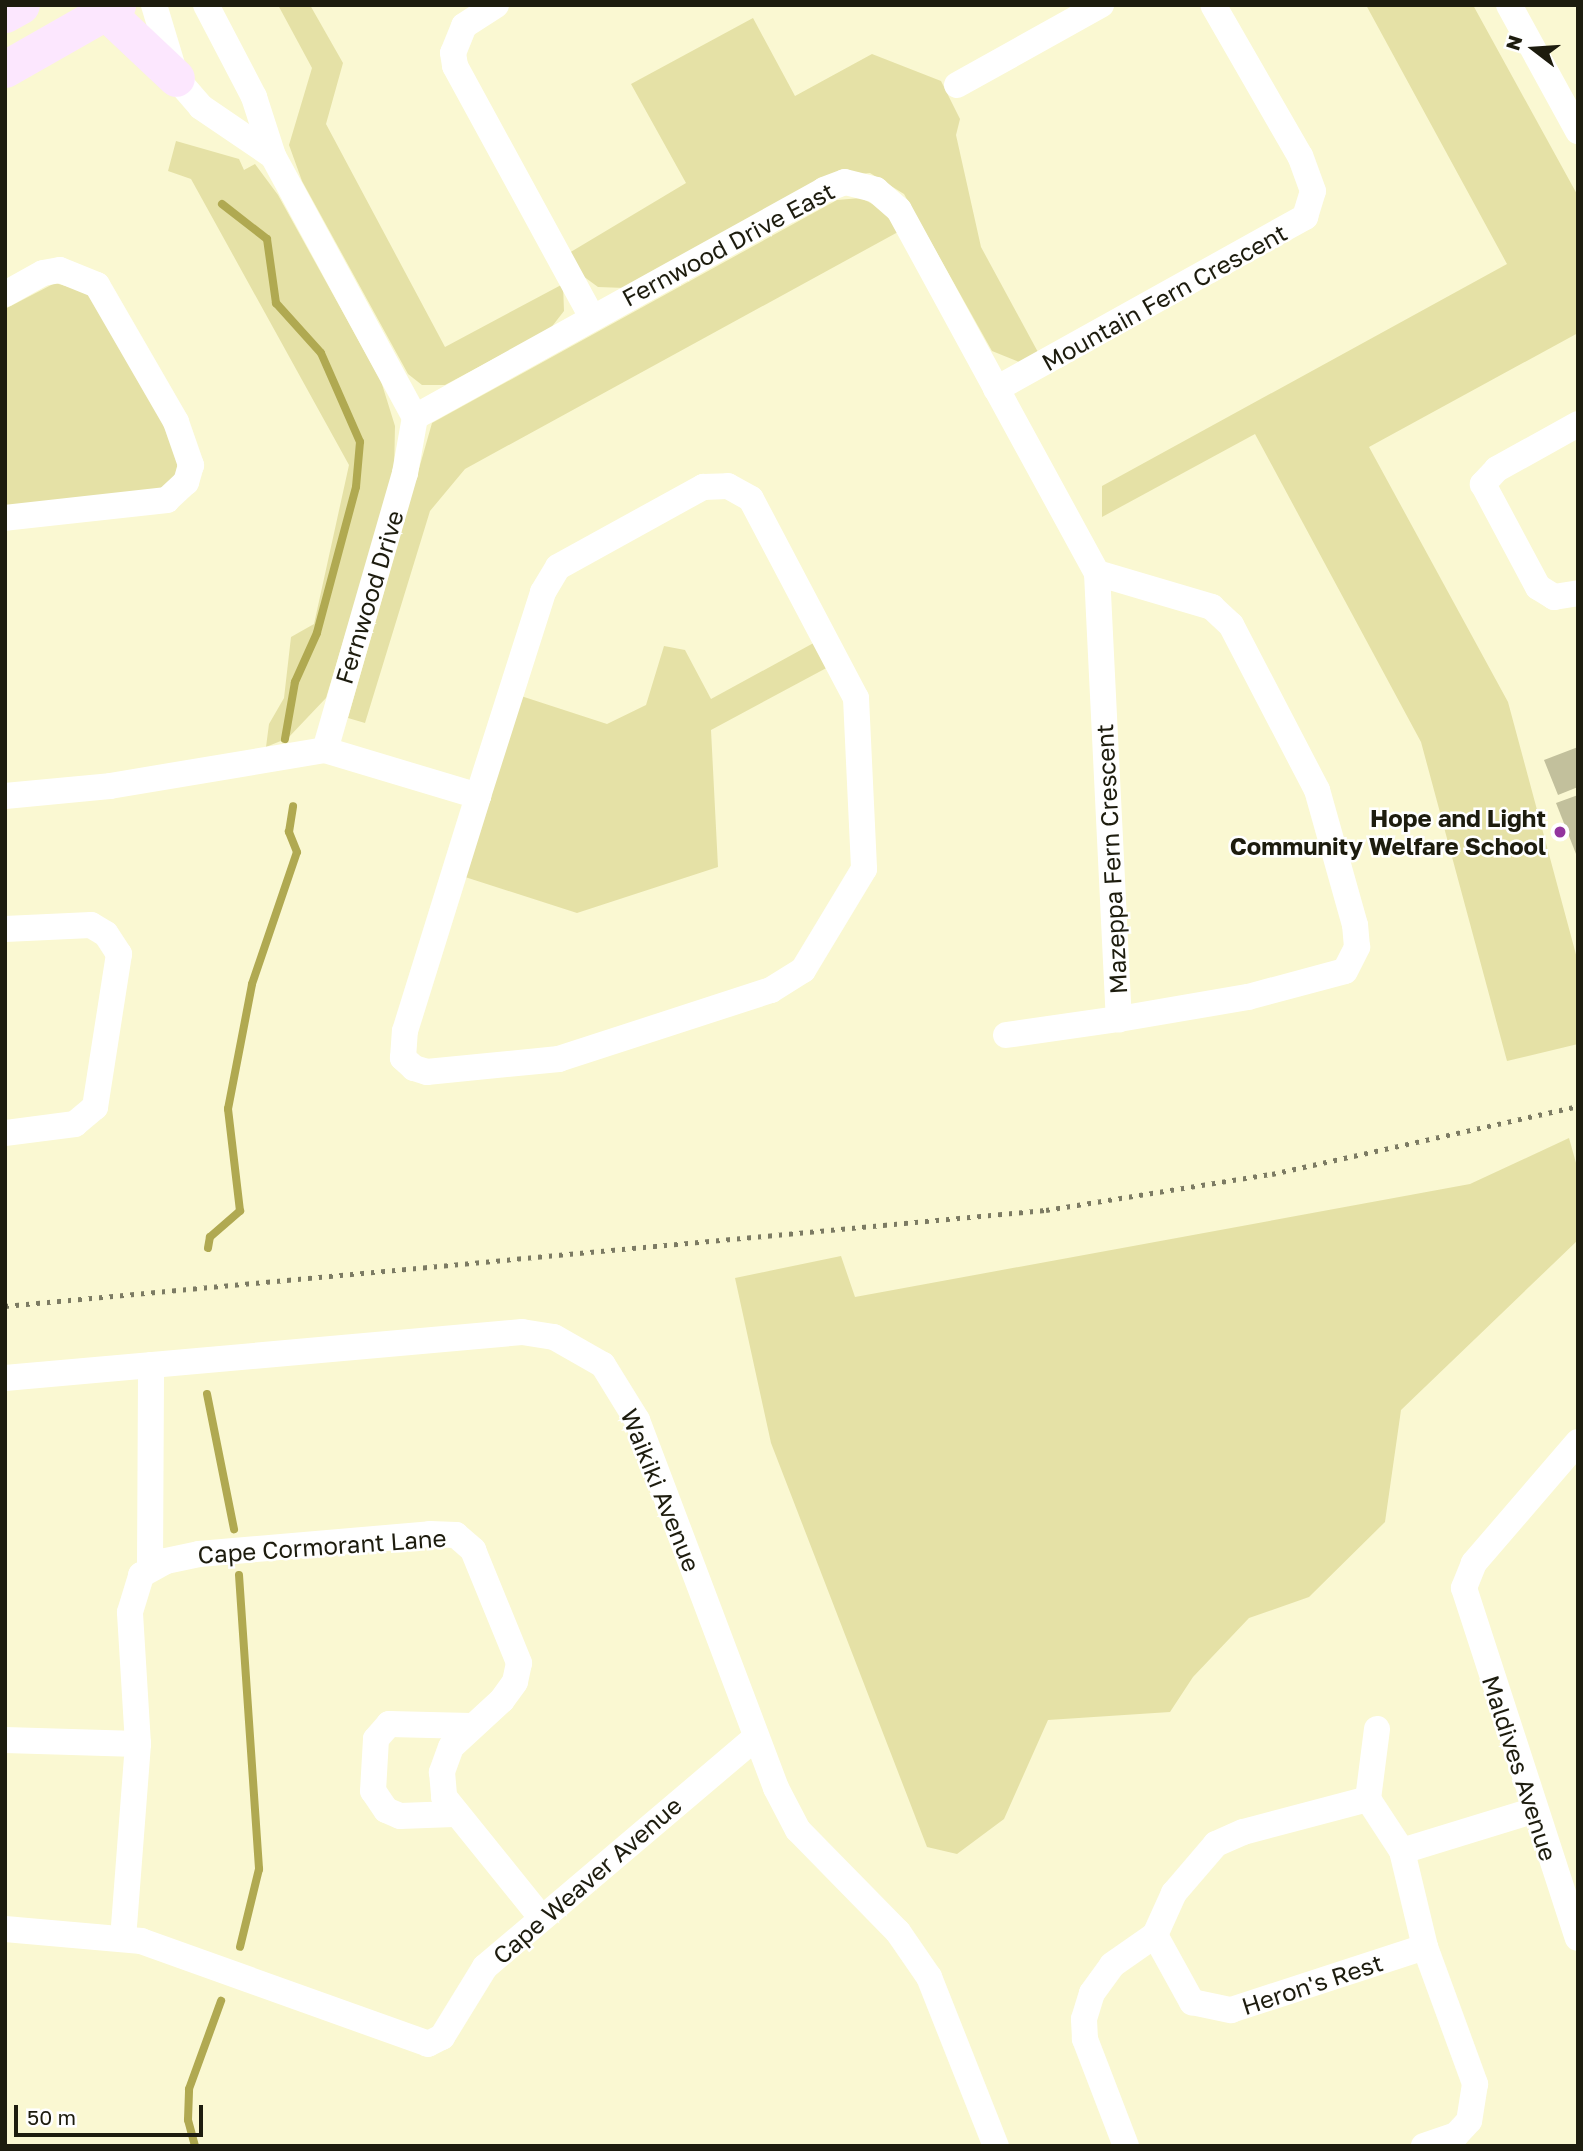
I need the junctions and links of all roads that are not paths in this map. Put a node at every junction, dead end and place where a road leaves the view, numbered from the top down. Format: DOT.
graph roads {
  1 [pos="21,5"];
  2 [pos="154,5"];
  3 [pos="206,5"];
  4 [pos="496,5"];
  5 [pos="1101,5"];
  6 [pos="1213,5"];
  7 [pos="1509,5"];
  8 [pos="111,9"];
  9 [pos="5,14"];
  10 [pos="5,69"];
  11 [pos="176,78"];
  12 [pos="957,85"];
  13 [pos="1578,131"];
  14 [pos="273,156"];
  15 [pos="5,294"];
  16 [pos="593,317"];
  17 [pos="996,389"];
  18 [pos="415,417"];
  19 [pos="1578,424"];
  20 [pos="5,518"];
  21 [pos="1097,573"];
  22 [pos="1578,593"];
  23 [pos="325,750"];
  24 [pos="5,796"];
  25 [pos="478,796"];
  26 [pos="5,929"];
  27 [pos="1118,1020"];
  28 [pos="1006,1035"];
  29 [pos="5,1133"];
  30 [pos="151,1365"];
  31 [pos="5,1378"];
  32 [pos="1576,1447"];
  33 [pos="150,1567"];
  34 [pos="471,1726"];
  35 [pos="1377,1729"];
  36 [pos="755,1738"];
  37 [pos="5,1740"];
  38 [pos="138,1744"];
  39 [pos="1368,1799"];
  40 [pos="1532,1811"];
  41 [pos="454,1814"];
  42 [pos="1402,1851"];
  43 [pos="540,1916"];
  44 [pos="5,1929"];
  45 [pos="1155,1934"];
  46 [pos="1578,1938"];
  47 [pos="123,1939"];
  48 [pos="1426,1947"];
  49 [pos="996,2146"];
  50 [pos="1126,2146"];
  51 [pos="1424,2146"];
  1 -- 9 [label="main road"];
  2 -- 11 [label="street"];
  3 -- 14 [label="street"];
  4 -- 16 [label="street"];
  5 -- 12 [label="street"];
  6 -- 17 [label="street, Mountain Fern Crescent"];
  7 -- 13 [label="street"];
  8 -- 10 [label="main road"];
  8 -- 11 [label="main road"];
  11 -- 14 [label="street"];
  14 -- 18 [label="street"];
  15 -- 20 [label="street"];
  16 -- 17 [label="street, Fernwood Drive East"];
  16 -- 18 [label="street, Fernwood Drive East"];
  17 -- 21 [label="street, Fernwood Drive East"];
  18 -- 23 [label="street, Fernwood Drive"];
  19 -- 22 [label="street"];
  21 -- 27 [label="street, Mazeppa Fern Crescent"];
  21 -- 27 [label="street, Mazeppa Fern Crescent"];
  23 -- 24 [label="street"];
  23 -- 25 [label="street"];
  25 -- 25 [label="street"];
  26 -- 29 [label="street"];
  27 -- 28 [label="street"];
  30 -- 31 [label="street, Waikiki Avenue"];
  30 -- 33 [label="street"];
  30 -- 36 [label="street, Waikiki Avenue"];
  32 -- 40 [label="street, Maldives Avenue"];
  33 -- 34 [label="street, Cape Cormorant Lane"];
  33 -- 38 [label="street"];
  34 -- 41 [label="street, Cape Cormorant Lane"];
  34 -- 41 [label="street"];
  35 -- 39 [label="street"];
  36 -- 43 [label="street, Cape Weaver Avenue"];
  36 -- 49 [label="street, Waikiki Avenue"];
  37 -- 38 [label="street"];
  38 -- 47 [label="street"];
  39 -- 42 [label="street"];
  39 -- 45 [label="street"];
  40 -- 42 [label="street"];
  40 -- 46 [label="street, Maldives Avenue"];
  41 -- 43 [label="street, Cape Cormorant Lane"];
  42 -- 48 [label="street"];
  43 -- 47 [label="street, Cape Weaver Avenue"];
  44 -- 47 [label="street, Cape Weaver Avenue"];
  45 -- 48 [label="street, Heron's Rest"];
  45 -- 50 [label="street"];
  48 -- 51 [label="street"];
}
